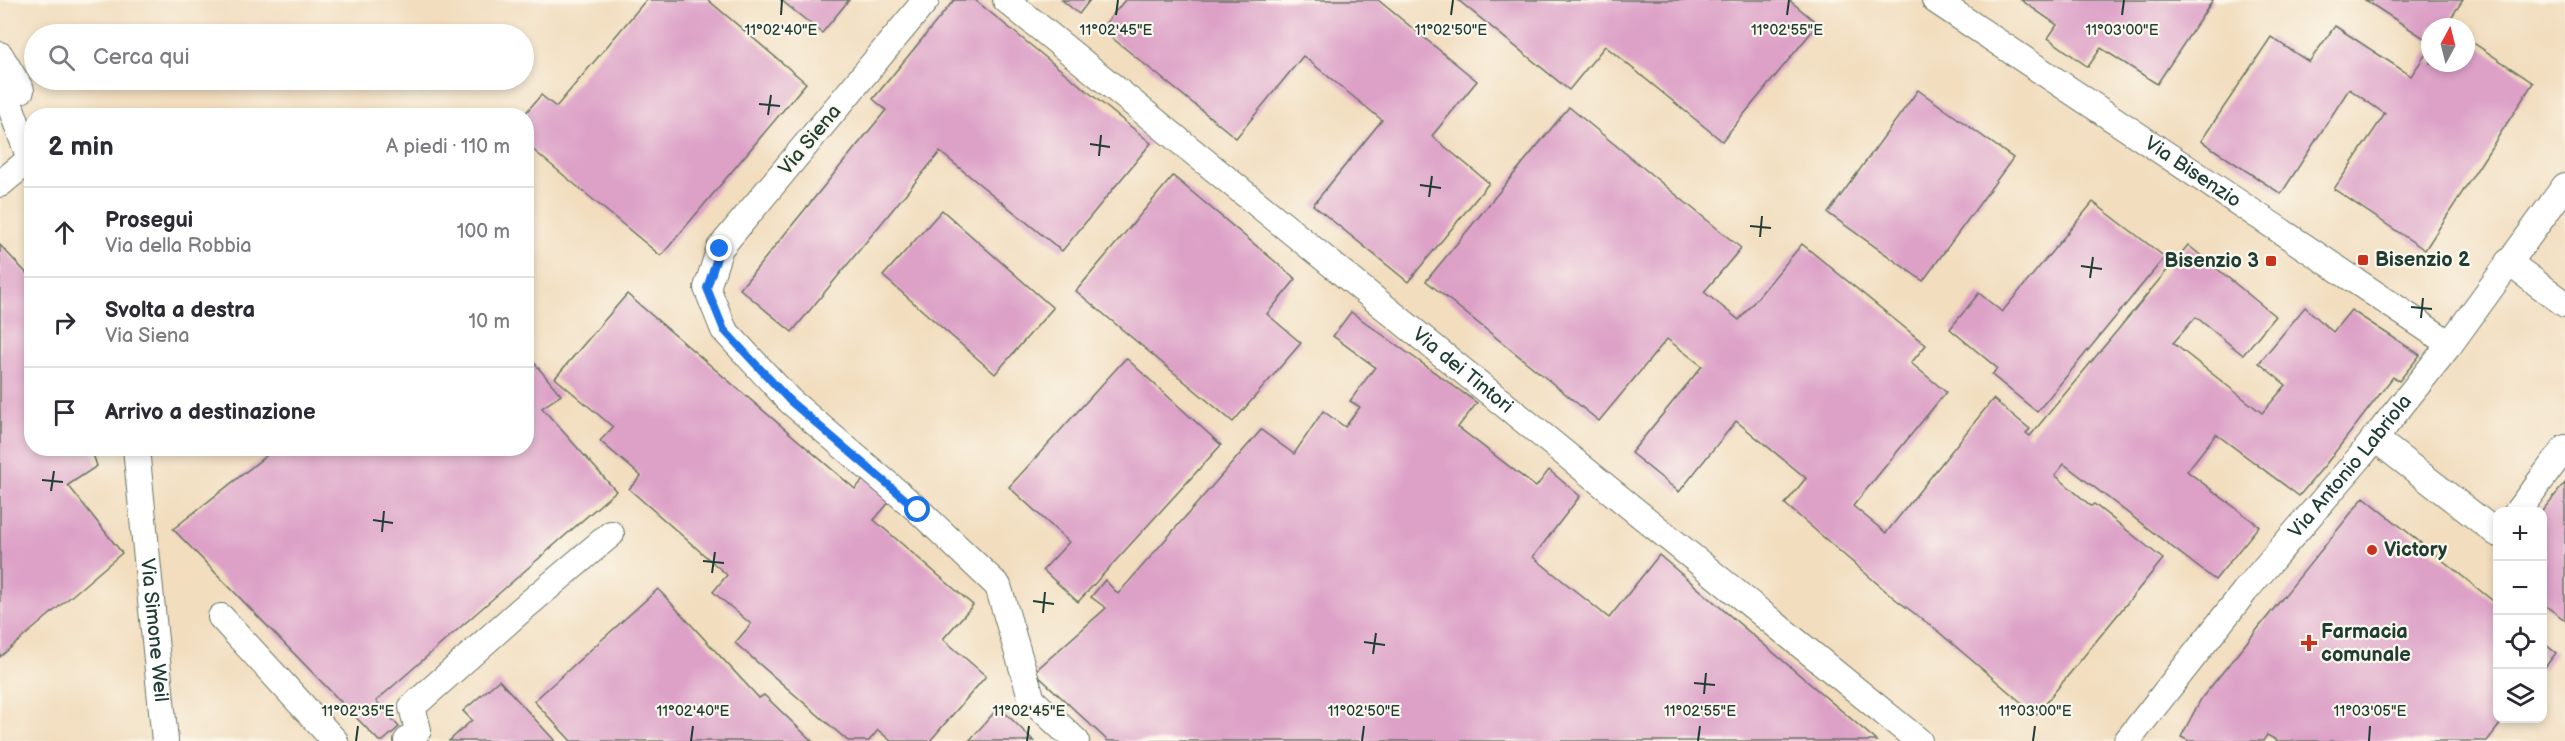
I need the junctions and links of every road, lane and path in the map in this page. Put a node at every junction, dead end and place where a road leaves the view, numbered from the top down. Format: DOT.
graph roads {
  1 [pos="926,0"];
  2 [pos="1006,0"];
  3 [pos="1935,0"];
  4 [pos="1970,9"];
  5 [pos="0,55"];
  6 [pos="0,79"];
  7 [pos="28,108"];
  8 [pos="24,145"];
  9 [pos="24,166"];
  10 [pos="0,184"];
  11 [pos="2565,186"];
  12 [pos="2508,262"];
  13 [pos="2565,304"];
  14 [pos="2450,344"];
  15 [pos="2374,438"];
  16 [pos="2565,448"];
  17 [pos="137,456"];
  18 [pos="2521,507"];
  19 [pos="2493,530"];
  20 [pos="611,534"];
  21 [pos="221,617"];
  22 [pos="165,741"];
  23 [pos="335,741"];
  24 [pos="407,741"];
  25 [pos="1076,741"];
  26 [pos="1919,741"];
  27 [pos="2127,741"];
  1 -- 25 [label="street, Via Siena"];
  2 -- 26 [label="street, Via dei Tintori"];
  3 -- 4 [label="street, Via Bisenzio"];
  4 -- 14 [label="street, Via Bisenzio"];
  5 -- 7 [label="street"];
  6 -- 8 [label="street"];
  9 -- 10 [label="street"];
  11 -- 12 [label="street, Via Antonio Labriola"];
  12 -- 13 [label="street"];
  12 -- 14 [label="street, Via Antonio Labriola"];
  14 -- 15 [label="street, Via Antonio Labriola"];
  15 -- 19 [label="street"];
  15 -- 27 [label="street, Via Antonio Labriola"];
  16 -- 18 [label="street"];
  17 -- 22 [label="street, Via Simone Weil"];
  20 -- 24 [label="street"];
  21 -- 23 [label="street"];
}
